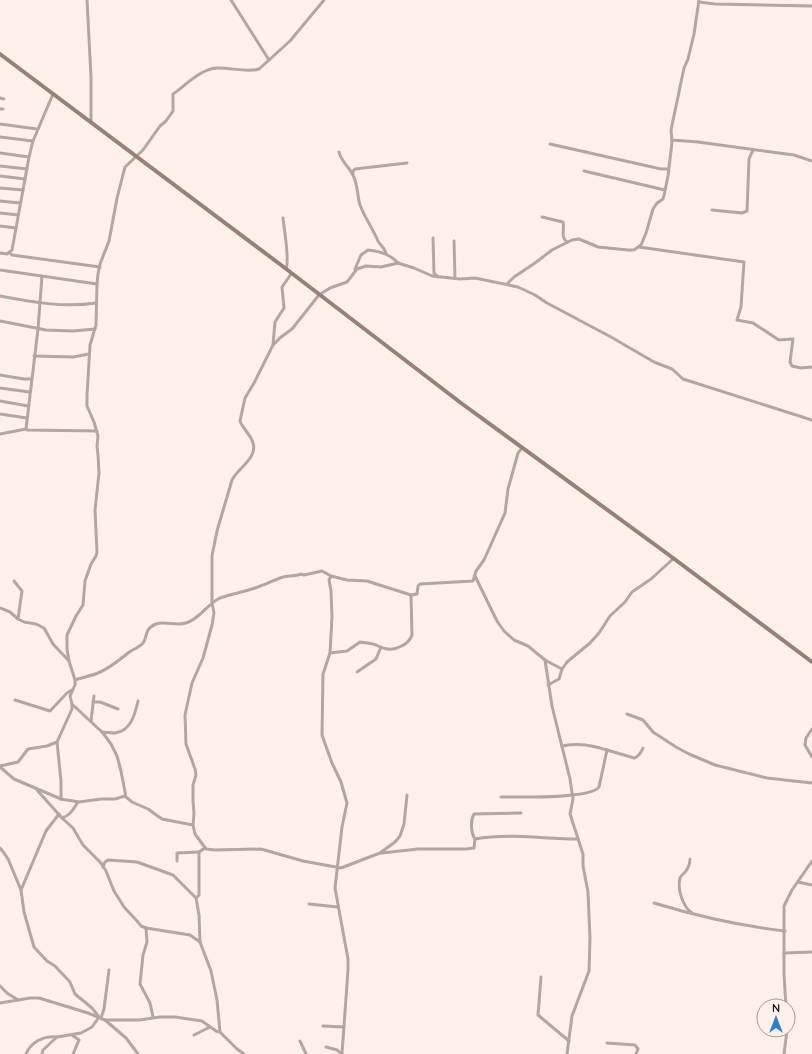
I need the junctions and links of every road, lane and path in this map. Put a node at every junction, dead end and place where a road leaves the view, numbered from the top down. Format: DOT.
graph roads {
  1 [pos="87,0"];
  2 [pos="231,0"];
  3 [pos="324,0"];
  4 [pos="699,1"];
  5 [pos="812,6"];
  6 [pos="0,54"];
  7 [pos="269,60"];
  8 [pos="53,94"];
  9 [pos="91,123"];
  10 [pos="0,124"];
  11 [pos="37,129"];
  12 [pos="0,138"];
  13 [pos="672,140"];
  14 [pos="33,141"];
  15 [pos="550,144"];
  16 [pos="753,150"];
  17 [pos="339,152"];
  18 [pos="0,153"];
  19 [pos="29,157"];
  20 [pos="136,157"];
  21 [pos="812,161"];
  22 [pos="407,163"];
  23 [pos="0,166"];
  24 [pos="26,169"];
  25 [pos="668,169"];
  26 [pos="584,171"];
  27 [pos="353,174"];
  28 [pos="0,176"];
  29 [pos="25,179"];
  30 [pos="0,188"];
  31 [pos="23,190"];
  32 [pos="665,190"];
  33 [pos="0,201"];
  34 [pos="20,203"];
  35 [pos="712,210"];
  36 [pos="0,214"];
  37 [pos="18,215"];
  38 [pos="542,216"];
  39 [pos="283,218"];
  40 [pos="0,226"];
  41 [pos="16,228"];
  42 [pos="433,238"];
  43 [pos="454,241"];
  44 [pos="567,242"];
  45 [pos="639,247"];
  46 [pos="0,253"];
  47 [pos="10,253"];
  48 [pos="386,254"];
  49 [pos="398,263"];
  50 [pos="100,267"];
  51 [pos="286,269"];
  52 [pos="0,270"];
  53 [pos="355,271"];
  54 [pos="291,274"];
  55 [pos="42,276"];
  56 [pos="438,277"];
  57 [pos="455,278"];
  58 [pos="97,284"];
  59 [pos="507,284"];
  60 [pos="318,295"];
  61 [pos="0,296"];
  62 [pos="40,303"];
  63 [pos="96,303"];
  64 [pos="0,321"];
  65 [pos="38,329"];
  66 [pos="95,329"];
  67 [pos="273,345"];
  68 [pos="89,354"];
  69 [pos="34,356"];
  70 [pos="812,367"];
  71 [pos="0,375"];
  72 [pos="32,379"];
  73 [pos="0,388"];
  74 [pos="30,392"];
  75 [pos="0,401"];
  76 [pos="28,406"];
  77 [pos="0,414"];
  78 [pos="27,418"];
  79 [pos="812,420"];
  80 [pos="26,429"];
  81 [pos="97,431"];
  82 [pos="0,434"];
  83 [pos="522,448"];
  84 [pos="674,558"];
  85 [pos="331,576"];
  86 [pos="475,576"];
  87 [pos="14,581"];
  88 [pos="412,595"];
  89 [pos="212,603"];
  90 [pos="0,608"];
  91 [pos="18,619"];
  92 [pos="380,647"];
  93 [pos="330,653"];
  94 [pos="545,660"];
  95 [pos="69,661"];
  96 [pos="812,662"];
  97 [pos="562,668"];
  98 [pos="357,672"];
  99 [pos="75,680"];
  100 [pos="548,685"];
  101 [pos="72,690"];
  102 [pos="94,696"];
  103 [pos="15,700"];
  104 [pos="138,701"];
  105 [pos="93,702"];
  106 [pos="72,704"];
  107 [pos="118,708"];
  108 [pos="627,714"];
  109 [pos="91,721"];
  110 [pos="812,729"];
  111 [pos="102,732"];
  112 [pos="57,742"];
  113 [pos="562,746"];
  114 [pos="643,748"];
  115 [pos="607,750"];
  116 [pos="812,757"];
  117 [pos="0,767"];
  118 [pos="812,784"];
  119 [pos="37,790"];
  120 [pos="407,795"];
  121 [pos="125,796"];
  122 [pos="573,796"];
  123 [pos="501,797"];
  124 [pos="60,799"];
  125 [pos="78,802"];
  126 [pos="521,813"];
  127 [pos="59,814"];
  128 [pos="62,818"];
  129 [pos="193,825"];
  130 [pos="475,839"];
  131 [pos="578,839"];
  132 [pos="0,848"];
  133 [pos="205,848"];
  134 [pos="199,852"];
  135 [pos="380,853"];
  136 [pos="177,860"];
  137 [pos="690,860"];
  138 [pos="812,861"];
  139 [pos="103,867"];
  140 [pos="338,868"];
  141 [pos="798,882"];
  142 [pos="812,885"];
  143 [pos="21,890"];
  144 [pos="196,898"];
  145 [pos="654,903"];
  146 [pos="309,904"];
  147 [pos="338,907"];
  148 [pos="699,916"];
  149 [pos="146,928"];
  150 [pos="785,931"];
  151 [pos="200,942"];
  152 [pos="812,952"];
  153 [pos="784,953"];
  154 [pos="109,970"];
  155 [pos="541,977"];
  156 [pos="0,986"];
  157 [pos="786,998"];
  158 [pos="18,1000"];
  159 [pos="0,1003"];
  160 [pos="153,1017"];
  161 [pos="100,1018"];
  162 [pos="105,1020"];
  163 [pos="322,1026"];
  164 [pos="210,1027"];
  165 [pos="344,1027"];
  166 [pos="220,1032"];
  167 [pos="72,1035"];
  168 [pos="194,1035"];
  169 [pos="57,1037"];
  170 [pos="786,1038"];
  171 [pos="569,1040"];
  172 [pos="300,1041"];
  173 [pos="607,1043"];
  174 [pos="326,1047"];
  175 [pos="236,1049"];
  176 [pos="26,1054"];
  177 [pos="42,1054"];
  178 [pos="73,1054"];
  179 [pos="138,1054"];
  180 [pos="238,1054"];
  181 [pos="244,1054"];
  182 [pos="306,1054"];
  183 [pos="342,1054"];
  184 [pos="567,1054"];
  185 [pos="636,1054"];
  186 [pos="784,1054"];
  1 -- 9 [label="street"];
  2 -- 7 [label="street"];
  3 -- 7 [label="street"];
  4 -- 5 [label="street"];
  4 -- 13 [label="street"];
  6 -- 8 [label="street"];
  7 -- 20 [label="street"];
  8 -- 9 [label="street"];
  8 -- 11 [label="street"];
  9 -- 20 [label="street"];
  10 -- 11 [label="street"];
  11 -- 14 [label="street"];
  12 -- 14 [label="street"];
  13 -- 16 [label="street"];
  13 -- 25 [label="street"];
  14 -- 19 [label="street"];
  15 -- 25 [label="street"];
  16 -- 21 [label="street"];
  16 -- 35 [label="street"];
  17 -- 27 [label="street"];
  18 -- 19 [label="street"];
  19 -- 24 [label="street"];
  20 -- 50 [label="street"];
  20 -- 51 [label="street"];
  22 -- 27 [label="street"];
  23 -- 24 [label="street"];
  24 -- 29 [label="street"];
  25 -- 32 [label="street"];
  26 -- 32 [label="street"];
  27 -- 48 [label="street"];
  28 -- 29 [label="street"];
  29 -- 31 [label="street"];
  30 -- 31 [label="street"];
  31 -- 34 [label="street"];
  32 -- 45 [label="street"];
  33 -- 34 [label="street"];
  34 -- 37 [label="street"];
  36 -- 37 [label="street"];
  37 -- 41 [label="street"];
  38 -- 44 [label="street"];
  39 -- 51 [label="street"];
  40 -- 41 [label="street"];
  41 -- 47 [label="street"];
  42 -- 56 [label="street"];
  43 -- 57 [label="street"];
  44 -- 45 [label="street"];
  44 -- 59 [label="street"];
  45 -- 70 [label="street"];
  46 -- 47 [label="street"];
  47 -- 50 [label="street"];
  48 -- 49 [label="street"];
  48 -- 53 [label="street"];
  49 -- 53 [label="street"];
  49 -- 56 [label="street"];
  50 -- 58 [label="street"];
  51 -- 54 [label="street"];
  52 -- 55 [label="street"];
  53 -- 60 [label="street"];
  54 -- 60 [label="street"];
  54 -- 67 [label="street"];
  55 -- 58 [label="street"];
  55 -- 62 [label="street"];
  56 -- 57 [label="street"];
  57 -- 59 [label="street"];
  58 -- 63 [label="street"];
  59 -- 79 [label="street"];
  60 -- 67 [label="street"];
  60 -- 83 [label="street"];
  61 -- 62 [label="street"];
  62 -- 63 [label="street"];
  62 -- 65 [label="street"];
  63 -- 66 [label="street"];
  64 -- 65 [label="street"];
  65 -- 66 [label="street"];
  65 -- 69 [label="street"];
  66 -- 68 [label="street"];
  67 -- 89 [label="street"];
  68 -- 69 [label="street"];
  68 -- 81 [label="street"];
  69 -- 72 [label="street"];
  71 -- 72 [label="street"];
  72 -- 74 [label="street"];
  73 -- 74 [label="street"];
  74 -- 76 [label="street"];
  75 -- 76 [label="street"];
  76 -- 78 [label="street"];
  77 -- 78 [label="street"];
  78 -- 80 [label="street"];
  80 -- 81 [label="street"];
  80 -- 82 [label="street"];
  81 -- 95 [label="street"];
  83 -- 84 [label="street"];
  83 -- 86 [label="street"];
  84 -- 96 [label="street"];
  84 -- 97 [label="street"];
  85 -- 88 [label="street"];
  85 -- 89 [label="street"];
  85 -- 93 [label="street"];
  86 -- 88 [label="street"];
  86 -- 94 [label="street"];
  87 -- 91 [label="street"];
  88 -- 92 [label="street"];
  89 -- 99 [label="street"];
  89 -- 129 [label="street"];
  90 -- 91 [label="street"];
  91 -- 95 [label="street"];
  92 -- 93 [label="street"];
  92 -- 98 [label="street"];
  93 -- 140 [label="street"];
  94 -- 97 [label="street"];
  94 -- 100 [label="street"];
  95 -- 99 [label="street"];
  97 -- 100 [label="street"];
  99 -- 101 [label="street"];
  100 -- 113 [label="street"];
  101 -- 103 [label="street"];
  101 -- 106 [label="street"];
  102 -- 105 [label="street"];
  104 -- 111 [label="street"];
  105 -- 107 [label="street"];
  105 -- 109 [label="street"];
  106 -- 109 [label="street"];
  106 -- 112 [label="street"];
  108 -- 118 [label="street"];
  109 -- 111 [label="street"];
  110 -- 116 [label="street"];
  111 -- 121 [label="street"];
  112 -- 117 [label="street"];
  112 -- 124 [label="street"];
  113 -- 115 [label="street"];
  113 -- 122 [label="street"];
  114 -- 115 [label="street"];
  115 -- 122 [label="street"];
  117 -- 119 [label="street"];
  119 -- 124 [label="street"];
  119 -- 127 [label="street"];
  120 -- 135 [label="street"];
  121 -- 125 [label="street"];
  121 -- 129 [label="street"];
  122 -- 123 [label="street"];
  122 -- 131 [label="street"];
  124 -- 125 [label="street"];
  125 -- 128 [label="street"];
  126 -- 130 [label="street"];
  127 -- 128 [label="street"];
  127 -- 143 [label="street"];
  128 -- 139 [label="street"];
  129 -- 133 [label="street"];
  130 -- 131 [label="street"];
  130 -- 135 [label="street"];
  131 -- 171 [label="street"];
  132 -- 143 [label="street"];
  133 -- 134 [label="street"];
  133 -- 140 [label="street"];
  134 -- 136 [label="street"];
  134 -- 144 [label="street"];
  135 -- 140 [label="street"];
  137 -- 148 [label="street"];
  138 -- 141 [label="street"];
  139 -- 144 [label="street"];
  139 -- 149 [label="street"];
  140 -- 147 [label="street"];
  141 -- 142 [label="street"];
  141 -- 150 [label="street"];
  143 -- 161 [label="street"];
  144 -- 151 [label="street"];
  145 -- 148 [label="street"];
  146 -- 147 [label="street"];
  147 -- 165 [label="street"];
  148 -- 150 [label="street"];
  149 -- 151 [label="street"];
  149 -- 160 [label="street"];
  150 -- 153 [label="street"];
  151 -- 166 [label="street"];
  152 -- 153 [label="street"];
  153 -- 157 [label="street"];
  154 -- 161 [label="street"];
  155 -- 171 [label="street"];
  156 -- 158 [label="street"];
  158 -- 159 [label="street"];
  158 -- 161 [label="street"];
  160 -- 162 [label="street"];
  160 -- 164 [label="street"];
  161 -- 162 [label="street"];
  161 -- 167 [label="street"];
  162 -- 179 [label="street"];
  163 -- 165 [label="street"];
  164 -- 166 [label="street"];
  164 -- 168 [label="street"];
  165 -- 183 [label="street"];
  166 -- 175 [label="street"];
  167 -- 169 [label="street"];
  167 -- 178 [label="street"];
  169 -- 176 [label="street"];
  169 -- 177 [label="street"];
  170 -- 186 [label="street"];
  171 -- 184 [label="street"];
  172 -- 182 [label="street"];
  173 -- 185 [label="street"];
  174 -- 183 [label="street"];
  175 -- 180 [label="street"];
  175 -- 181 [label="street"];
}
